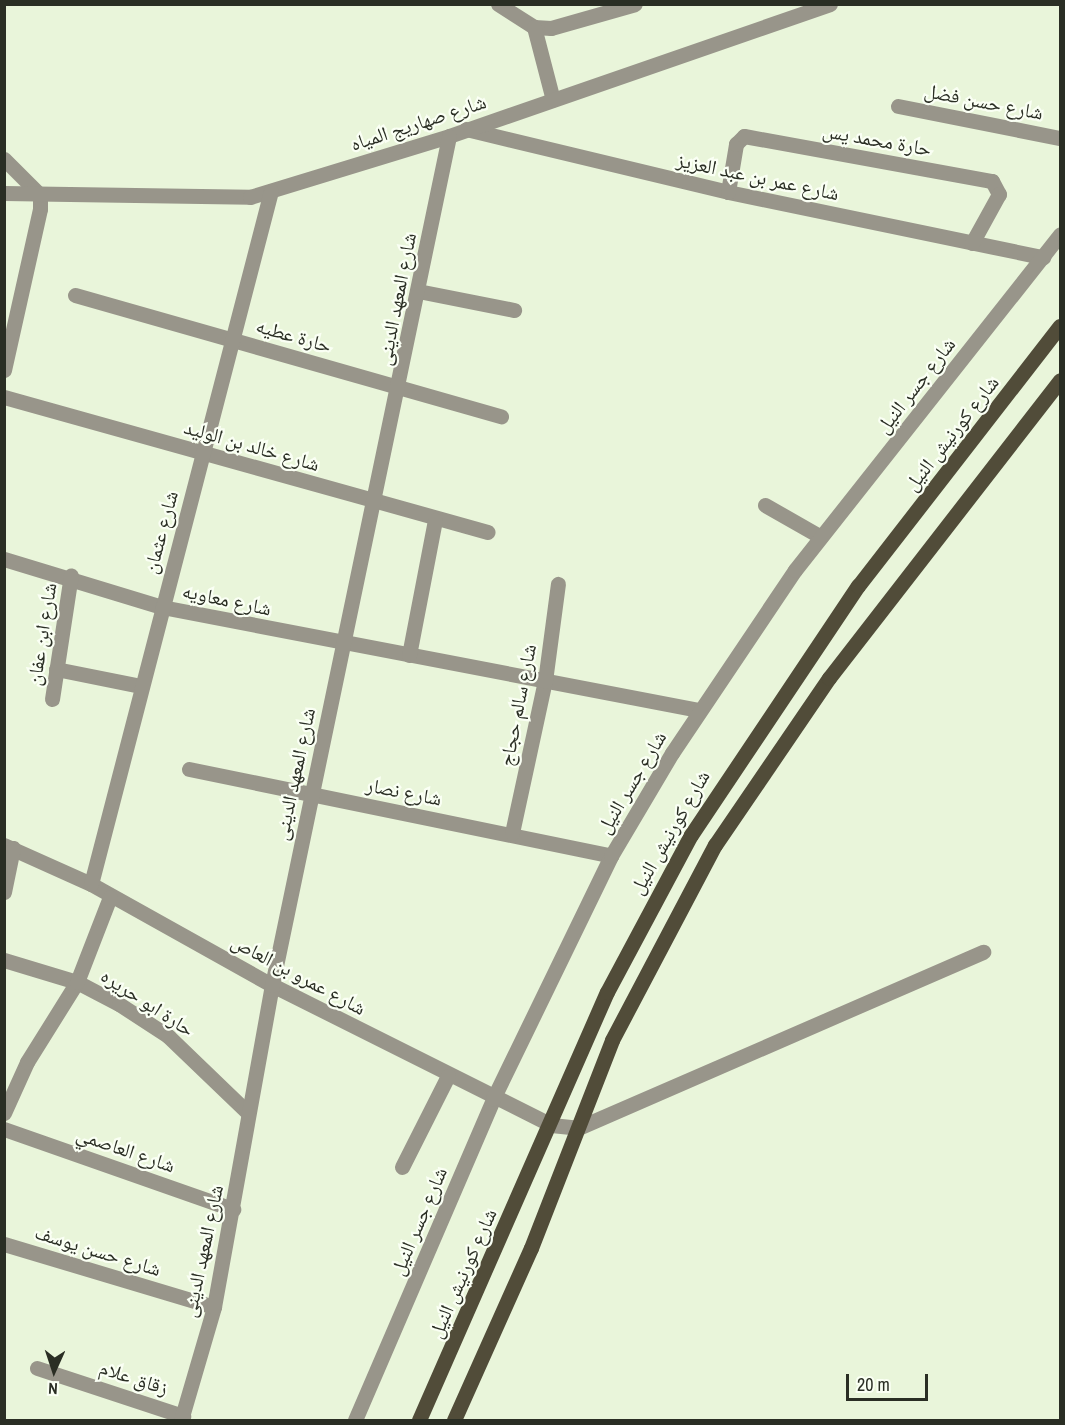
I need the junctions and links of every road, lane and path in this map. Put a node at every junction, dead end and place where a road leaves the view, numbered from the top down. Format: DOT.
graph roads {
  1 [pos="498,4"];
  2 [pos="635,4"];
  3 [pos="830,4"];
  4 [pos="534,27"];
  5 [pos="553,100"];
  6 [pos="898,106"];
  7 [pos="466,129"];
  8 [pos="449,136"];
  9 [pos="1060,138"];
  10 [pos="4,159"];
  11 [pos="271,191"];
  12 [pos="728,192"];
  13 [pos="4,193"];
  14 [pos="40,195"];
  15 [pos="1060,234"];
  16 [pos="972,243"];
  17 [pos="1043,257"];
  18 [pos="418,291"];
  19 [pos="75,295"];
  20 [pos="514,310"];
  21 [pos="1060,327"];
  22 [pos="232,338"];
  23 [pos="4,369"];
  24 [pos="1060,380"];
  25 [pos="401,387"];
  26 [pos="4,397"];
  27 [pos="501,416"];
  28 [pos="202,452"];
  29 [pos="374,502"];
  30 [pos="765,505"];
  31 [pos="435,520"];
  32 [pos="488,532"];
  33 [pos="821,537"];
  34 [pos="4,559"];
  35 [pos="71,575"];
  36 [pos="558,584"];
  37 [pos="162,607"];
  38 [pos="345,645"];
  39 [pos="409,655"];
  40 [pos="56,669"];
  41 [pos="545,681"];
  42 [pos="141,686"];
  43 [pos="52,699"];
  44 [pos="699,710"];
  45 [pos="189,769"];
  46 [pos="310,794"];
  47 [pos="512,833"];
  48 [pos="9,847"];
  49 [pos="611,856"];
  50 [pos="91,884"];
  51 [pos="4,892"];
  52 [pos="110,897"];
  53 [pos="983,952"];
  54 [pos="4,960"];
  55 [pos="77,982"];
  56 [pos="272,985"];
  57 [pos="448,1076"];
  58 [pos="493,1099"];
  59 [pos="4,1113"];
  60 [pos="248,1113"];
  61 [pos="551,1125"];
  62 [pos="578,1128"];
  63 [pos="4,1129"];
  64 [pos="402,1167"];
  65 [pos="233,1209"];
  66 [pos="4,1244"];
  67 [pos="214,1307"];
  68 [pos="37,1368"];
  69 [pos="182,1418"];
  70 [pos="355,1420"];
  71 [pos="419,1420"];
  72 [pos="454,1420"];
  1 -- 4 [label="street"];
  2 -- 4 [label="street"];
  3 -- 5 [label="street, شارع صهاريج المياه"];
  4 -- 5 [label="street"];
  5 -- 7 [label="street, شارع صهاريج المياه"];
  6 -- 9 [label="street, شارع حسن فضل"];
  7 -- 8 [label="street, شارع صهاريج المياه"];
  7 -- 12 [label="street, شارع عمر بن عبد العزيز"];
  8 -- 11 [label="street, شارع صهاريج المياه"];
  8 -- 18 [label="street, شارع المعهد الدينى"];
  10 -- 14 [label="street"];
  11 -- 14 [label="street, شارع صهاريج المياه"];
  11 -- 22 [label="street, شارع عثمان"];
  12 -- 16 [label="street, شارع عمر بن عبد العزيز"];
  12 -- 16 [label="street, حارة محمد يس"];
  13 -- 14 [label="street, شارع صهاريج المياه"];
  14 -- 23 [label="street"];
  15 -- 17 [label="street, شارع جسر النيل"];
  16 -- 17 [label="street, شارع عمر بن عبد العزيز"];
  17 -- 33 [label="street, شارع جسر النيل"];
  18 -- 20 [label="street"];
  18 -- 25 [label="street, شارع المعهد الدينى"];
  19 -- 22 [label="street, حارة عطيه"];
  21 -- 61 [label="main road, شارع كورنيش النيل"];
  22 -- 25 [label="street, حارة عطيه"];
  22 -- 28 [label="street, شارع عثمان"];
  24 -- 62 [label="main road"];
  25 -- 27 [label="street, حارة عطيه"];
  25 -- 29 [label="street, شارع المعهد الدينى"];
  26 -- 28 [label="street, شارع خالد بن الوليد"];
  28 -- 29 [label="street, شارع خالد بن الوليد"];
  28 -- 37 [label="street, شارع عثمان"];
  29 -- 31 [label="street, شارع خالد بن الوليد"];
  29 -- 38 [label="street, شارع المعهد الدينى"];
  30 -- 33 [label="street"];
  31 -- 32 [label="street, شارع خالد بن الوليد"];
  31 -- 39 [label="street"];
  33 -- 44 [label="street, شارع جسر النيل"];
  34 -- 35 [label="street, شارع معاويه"];
  35 -- 37 [label="street, شارع معاويه"];
  35 -- 40 [label="street, شارع ابن عفان"];
  36 -- 41 [label="street, شارع سالم حجاج"];
  37 -- 38 [label="street, شارع معاويه"];
  37 -- 42 [label="street, شارع عثمان"];
  38 -- 39 [label="street, شارع معاويه"];
  38 -- 46 [label="street, شارع المعهد الدينى"];
  39 -- 41 [label="street, شارع معاويه"];
  40 -- 42 [label="street"];
  40 -- 43 [label="street, شارع ابن عفان"];
  41 -- 44 [label="street, شارع معاويه"];
  41 -- 47 [label="street, شارع سالم حجاج"];
  42 -- 50 [label="street, شارع عثمان"];
  44 -- 49 [label="street, شارع جسر النيل"];
  45 -- 46 [label="street, شارع نصار"];
  46 -- 47 [label="street, شارع نصار"];
  46 -- 56 [label="street, شارع المعهد الدينى"];
  47 -- 49 [label="street, شارع نصار"];
  48 -- 50 [label="street, شارع عمرو بن العاص"];
  48 -- 51 [label="street"];
  49 -- 58 [label="street, شارع جسر النيل"];
  50 -- 52 [label="street, شارع عمرو بن العاص"];
  52 -- 55 [label="street"];
  52 -- 56 [label="street, شارع عمرو بن العاص"];
  53 -- 62 [label="street"];
  54 -- 55 [label="street, حارة ابو حريره"];
  55 -- 59 [label="street"];
  55 -- 60 [label="street, حارة ابو حريره"];
  56 -- 57 [label="street, شارع عمرو بن العاص"];
  56 -- 60 [label="street, شارع المعهد الدينى"];
  57 -- 58 [label="street, شارع عمرو بن العاص"];
  57 -- 64 [label="street"];
  58 -- 61 [label="street, شارع عمرو بن العاص"];
  58 -- 70 [label="street, شارع جسر النيل"];
  60 -- 65 [label="street, شارع المعهد الدينى"];
  61 -- 62 [label="street, شارع عمرو بن العاص"];
  61 -- 71 [label="main road, شارع كورنيش النيل"];
  62 -- 72 [label="main road"];
  63 -- 65 [label="street, شارع العاصمي"];
  65 -- 67 [label="street, شارع المعهد الدينى"];
  66 -- 67 [label="street, شارع حسن يوسف"];
  67 -- 69 [label="street, شارع المعهد الدينى"];
  68 -- 69 [label="street, زقاق علام"];
}
